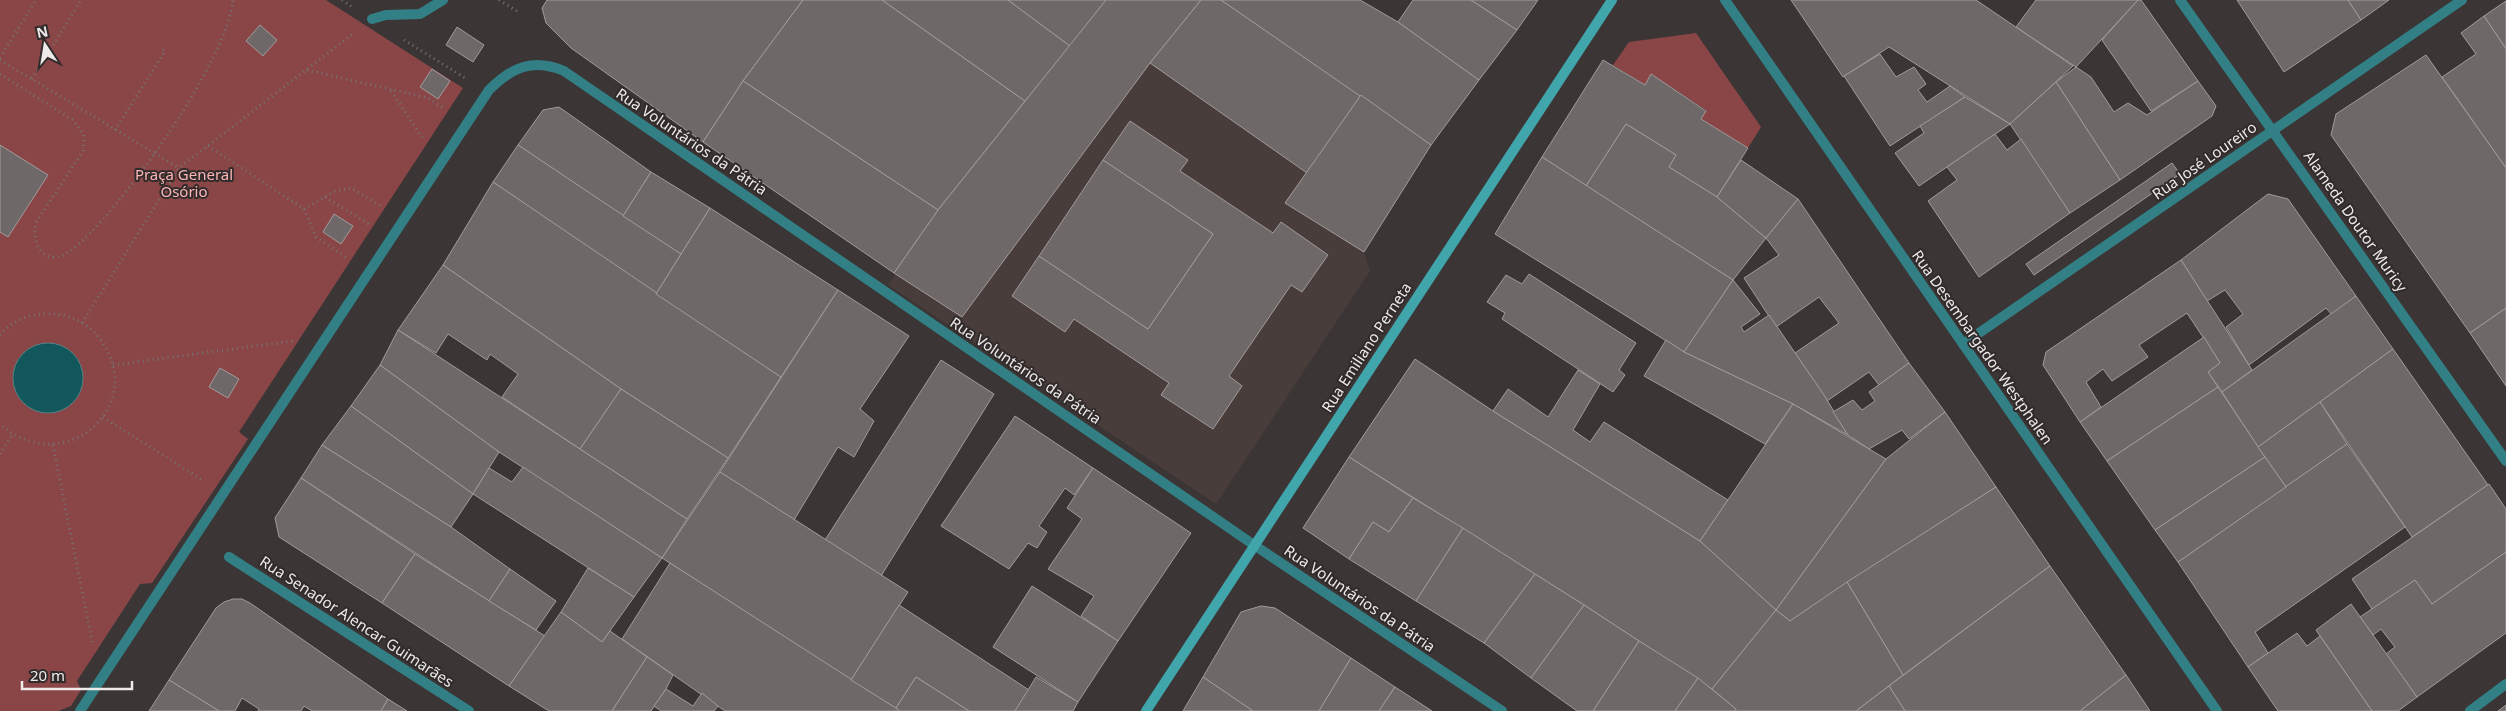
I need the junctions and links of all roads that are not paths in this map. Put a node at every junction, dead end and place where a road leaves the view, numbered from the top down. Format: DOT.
graph roads {
  1 [pos="443,0"];
  2 [pos="1612,0"];
  3 [pos="1725,0"];
  4 [pos="2180,0"];
  5 [pos="2462,0"];
  6 [pos="372,19"];
  7 [pos="2273,130"];
  8 [pos="1963,344"];
  9 [pos="2506,461"];
  10 [pos="1254,546"];
  11 [pos="229,557"];
  12 [pos="2506,684"];
  13 [pos="80,711"];
  14 [pos="469,711"];
  15 [pos="1146,711"];
  16 [pos="1502,711"];
  17 [pos="2217,711"];
  18 [pos="2470,711"];
  1 -- 6 [label="street"];
  2 -- 10 [label="main road, Rua Emiliano Perneta"];
  3 -- 8 [label="street, Rua Desembargador Westphalen"];
  4 -- 7 [label="street, Alameda Doutor Muricy"];
  5 -- 7 [label="street, Rua José Loureiro"];
  7 -- 8 [label="street, Rua José Loureiro"];
  7 -- 9 [label="street, Alameda Doutor Muricy"];
  8 -- 17 [label="street, Rua Desembargador Westphalen"];
  10 -- 13 [label="street, Rua Voluntários da Pátria"];
  10 -- 15 [label="main road, Rua Emiliano Perneta"];
  10 -- 16 [label="street, Rua Voluntários da Pátria"];
  11 -- 14 [label="street, Rua Senador Alencar Guimarães"];
  12 -- 18 [label="street"];
}
